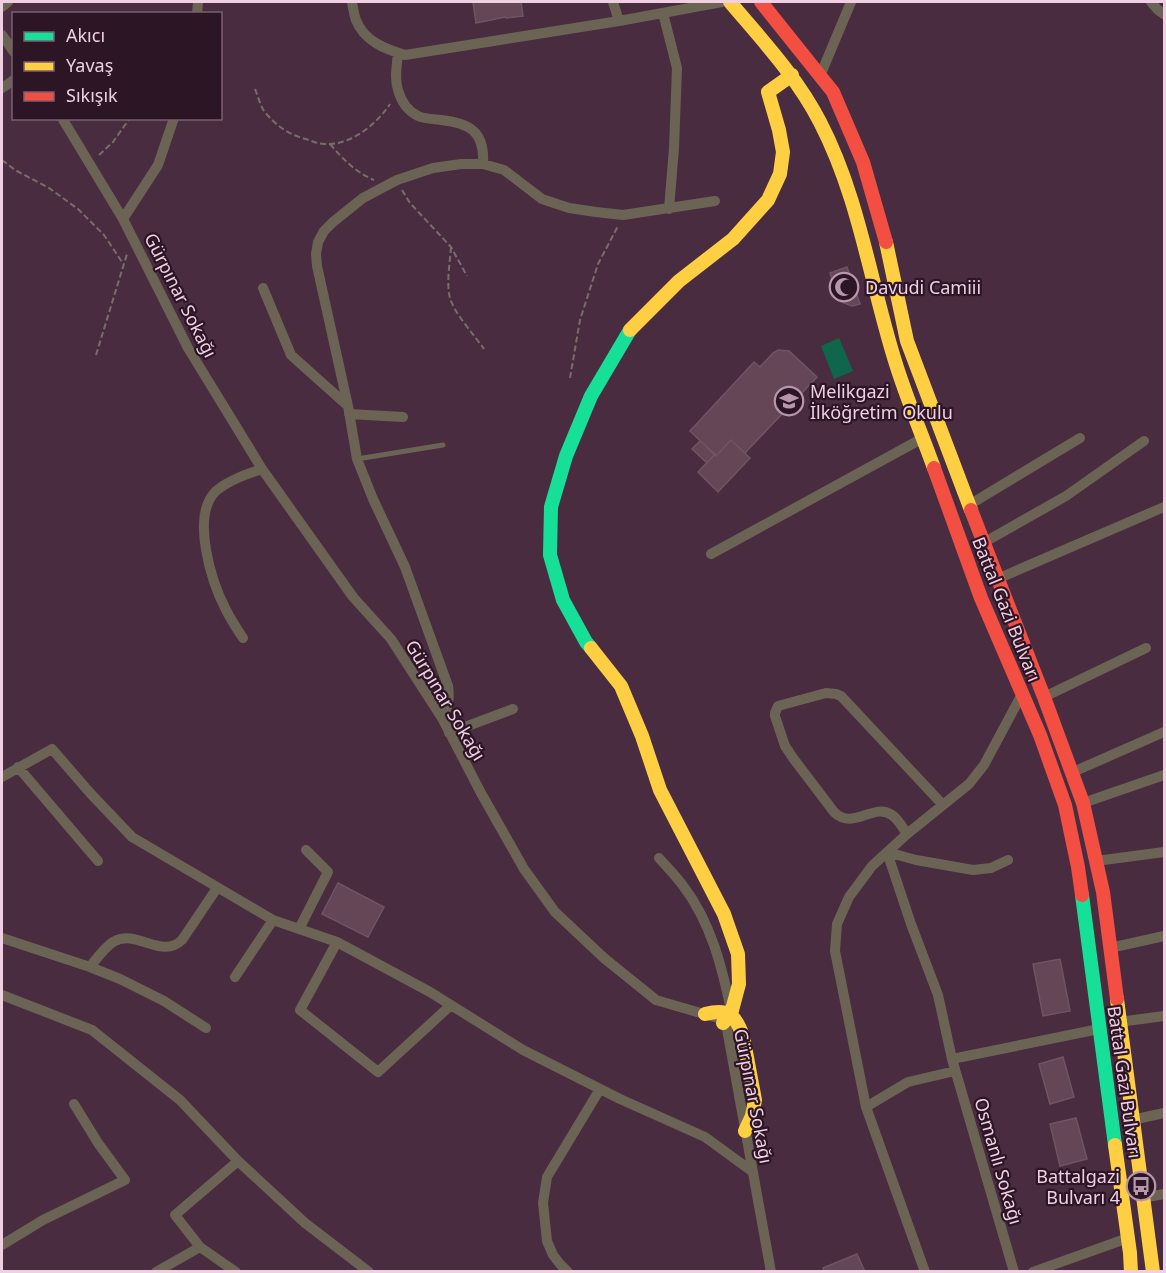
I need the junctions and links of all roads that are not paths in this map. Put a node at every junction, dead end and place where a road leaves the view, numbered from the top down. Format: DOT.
graph roads {
  1 [pos="8,2"];
  2 [pos="352,2"];
  3 [pos="613,2"];
  4 [pos="722,2"];
  5 [pos="730,2"];
  6 [pos="761,2"];
  7 [pos="851,2"];
  8 [pos="1151,2"];
  9 [pos="2,7"];
  10 [pos="663,13"];
  11 [pos="1164,14"];
  12 [pos="619,21"];
  13 [pos="2,35"];
  14 [pos="12,49"];
  15 [pos="398,53"];
  16 [pos="792,75"];
  17 [pos="820,76"];
  18 [pos="63,120"];
  19 [pos="173,120"];
  20 [pos="483,164"];
  21 [pos="716,201"];
  22 [pos="669,209"];
  23 [pos="123,219"];
  24 [pos="263,288"];
  25 [pos="349,410"];
  26 [pos="403,417"];
  27 [pos="923,438"];
  28 [pos="1080,438"];
  29 [pos="1144,441"];
  30 [pos="443,445"];
  31 [pos="357,459"];
  32 [pos="262,469"];
  33 [pos="969,505"];
  34 [pos="1164,507"];
  35 [pos="983,543"];
  36 [pos="711,554"];
  37 [pos="997,579"];
  38 [pos="243,638"];
  39 [pos="1146,648"];
  40 [pos="1023,694"];
  41 [pos="1044,697"];
  42 [pos="513,710"];
  43 [pos="442,718"];
  44 [pos="1164,732"];
  45 [pos="449,734"];
  46 [pos="18,768"];
  47 [pos="1072,772"];
  48 [pos="1164,775"];
  49 [pos="2,777"];
  50 [pos="1083,803"];
  51 [pos="943,806"];
  52 [pos="908,834"];
  53 [pos="306,850"];
  54 [pos="887,852"];
  55 [pos="1164,852"];
  56 [pos="659,858"];
  57 [pos="1008,860"];
  58 [pos="99,861"];
  59 [pos="1096,861"];
  60 [pos="217,888"];
  61 [pos="273,920"];
  62 [pos="300,929"];
  63 [pos="1164,936"];
  64 [pos="2,938"];
  65 [pos="336,942"];
  66 [pos="1110,948"];
  67 [pos="90,967"];
  68 [pos="235,977"];
  69 [pos="2,995"];
  70 [pos="451,1005"];
  71 [pos="705,1014"];
  72 [pos="1164,1016"];
  73 [pos="727,1019"];
  74 [pos="1119,1022"];
  75 [pos="206,1028"];
  76 [pos="1099,1029"];
  77 [pos="952,1059"];
  78 [pos="955,1071"];
  79 [pos="600,1089"];
  80 [pos="74,1104"];
  81 [pos="866,1107"];
  82 [pos="1164,1113"];
  83 [pos="1132,1120"];
  84 [pos="745,1131"];
  85 [pos="238,1161"];
  86 [pos="753,1172"];
  87 [pos="1164,1194"];
  88 [pos="1143,1198"];
  89 [pos="1128,1238"];
  90 [pos="2,1245"];
  91 [pos="200,1247"];
  92 [pos="156,1272"];
  93 [pos="236,1272"];
  94 [pos="369,1272"];
  95 [pos="568,1272"];
  96 [pos="771,1272"];
  97 [pos="924,1272"];
  98 [pos="1014,1272"];
  99 [pos="1033,1272"];
  100 [pos="1131,1272"];
  101 [pos="1153,1272"];
  1 -- 9 [label="street"];
  2 -- 15 [label="street"];
  3 -- 12 [label="street"];
  4 -- 10 [label="street"];
  5 -- 16 [label="main road, Battal Gazi Bulvarı"];
  6 -- 17 [label="main road, Battal Gazi Bulvarı"];
  7 -- 17 [label="street"];
  8 -- 11 [label="street"];
  10 -- 12 [label="street"];
  10 -- 22 [label="street"];
  12 -- 15 [label="street"];
  13 -- 14 [label="street"];
  15 -- 20 [label="street"];
  16 -- 27 [label="main road, Battal Gazi Bulvarı"];
  16 -- 73 [label="main road"];
  17 -- 33 [label="main road, Battal Gazi Bulvarı"];
  18 -- 23 [label="street, Gürpınar Sokağı"];
  19 -- 23 [label="street"];
  20 -- 22 [label="street"];
  20 -- 25 [label="street"];
  21 -- 22 [label="street"];
  23 -- 32 [label="street, Gürpınar Sokağı"];
  24 -- 25 [label="street"];
  25 -- 26 [label="street"];
  25 -- 31 [label="street"];
  27 -- 36 [label="street"];
  27 -- 40 [label="main road, Battal Gazi Bulvarı"];
  28 -- 33 [label="street"];
  29 -- 35 [label="street"];
  30 -- 31 [label="lane"];
  31 -- 43 [label="street"];
  32 -- 38 [label="street"];
  32 -- 43 [label="street, Gürpınar Sokağı"];
  33 -- 35 [label="main road, Battal Gazi Bulvarı"];
  34 -- 37 [label="street"];
  35 -- 37 [label="main road, Battal Gazi Bulvarı"];
  37 -- 41 [label="main road, Battal Gazi Bulvarı"];
  39 -- 41 [label="street"];
  40 -- 51 [label="street"];
  40 -- 76 [label="main road, Battal Gazi Bulvarı"];
  41 -- 47 [label="main road, Battal Gazi Bulvarı"];
  42 -- 45 [label="street"];
  43 -- 45 [label="street, Gürpınar Sokağı"];
  44 -- 47 [label="street"];
  45 -- 71 [label="street, Gürpınar Sokağı"];
  46 -- 49 [label="street"];
  46 -- 58 [label="street"];
  46 -- 60 [label="street"];
  47 -- 50 [label="main road, Battal Gazi Bulvarı"];
  48 -- 50 [label="street"];
  50 -- 59 [label="main road, Battal Gazi Bulvarı"];
  51 -- 52 [label="street"];
  51 -- 52 [label="street"];
  52 -- 54 [label="street"];
  53 -- 62 [label="street"];
  54 -- 57 [label="street"];
  54 -- 77 [label="street, Osmanlı Sokağı"];
  54 -- 81 [label="street"];
  55 -- 59 [label="street"];
  56 -- 73 [label="street"];
  59 -- 66 [label="main road, Battal Gazi Bulvarı"];
  60 -- 61 [label="street"];
  60 -- 67 [label="street"];
  61 -- 62 [label="street"];
  61 -- 68 [label="street"];
  62 -- 65 [label="street"];
  63 -- 66 [label="street"];
  64 -- 67 [label="street"];
  65 -- 70 [label="street"];
  65 -- 70 [label="street"];
  66 -- 74 [label="main road, Battal Gazi Bulvarı"];
  67 -- 75 [label="street"];
  69 -- 85 [label="street"];
  70 -- 79 [label="street"];
  71 -- 73 [label="main road"];
  72 -- 74 [label="street"];
  73 -- 84 [label="main road"];
  74 -- 83 [label="main road, Battal Gazi Bulvarı"];
  76 -- 77 [label="street"];
  76 -- 89 [label="main road, Battal Gazi Bulvarı"];
  77 -- 78 [label="street, Osmanlı Sokağı"];
  78 -- 81 [label="street"];
  78 -- 98 [label="street, Osmanlı Sokağı"];
  79 -- 86 [label="street"];
  79 -- 95 [label="street"];
  80 -- 90 [label="street"];
  81 -- 97 [label="street"];
  82 -- 83 [label="street"];
  83 -- 88 [label="main road, Battal Gazi Bulvarı"];
  84 -- 86 [label="street, Gürpınar Sokağı"];
  85 -- 91 [label="street"];
  85 -- 94 [label="street"];
  86 -- 96 [label="street, Gürpınar Sokağı"];
  87 -- 88 [label="street"];
  88 -- 101 [label="main road, Battal Gazi Bulvarı"];
  89 -- 99 [label="street"];
  89 -- 100 [label="main road, Battal Gazi Bulvarı"];
  91 -- 92 [label="street"];
  91 -- 93 [label="street"];
}
